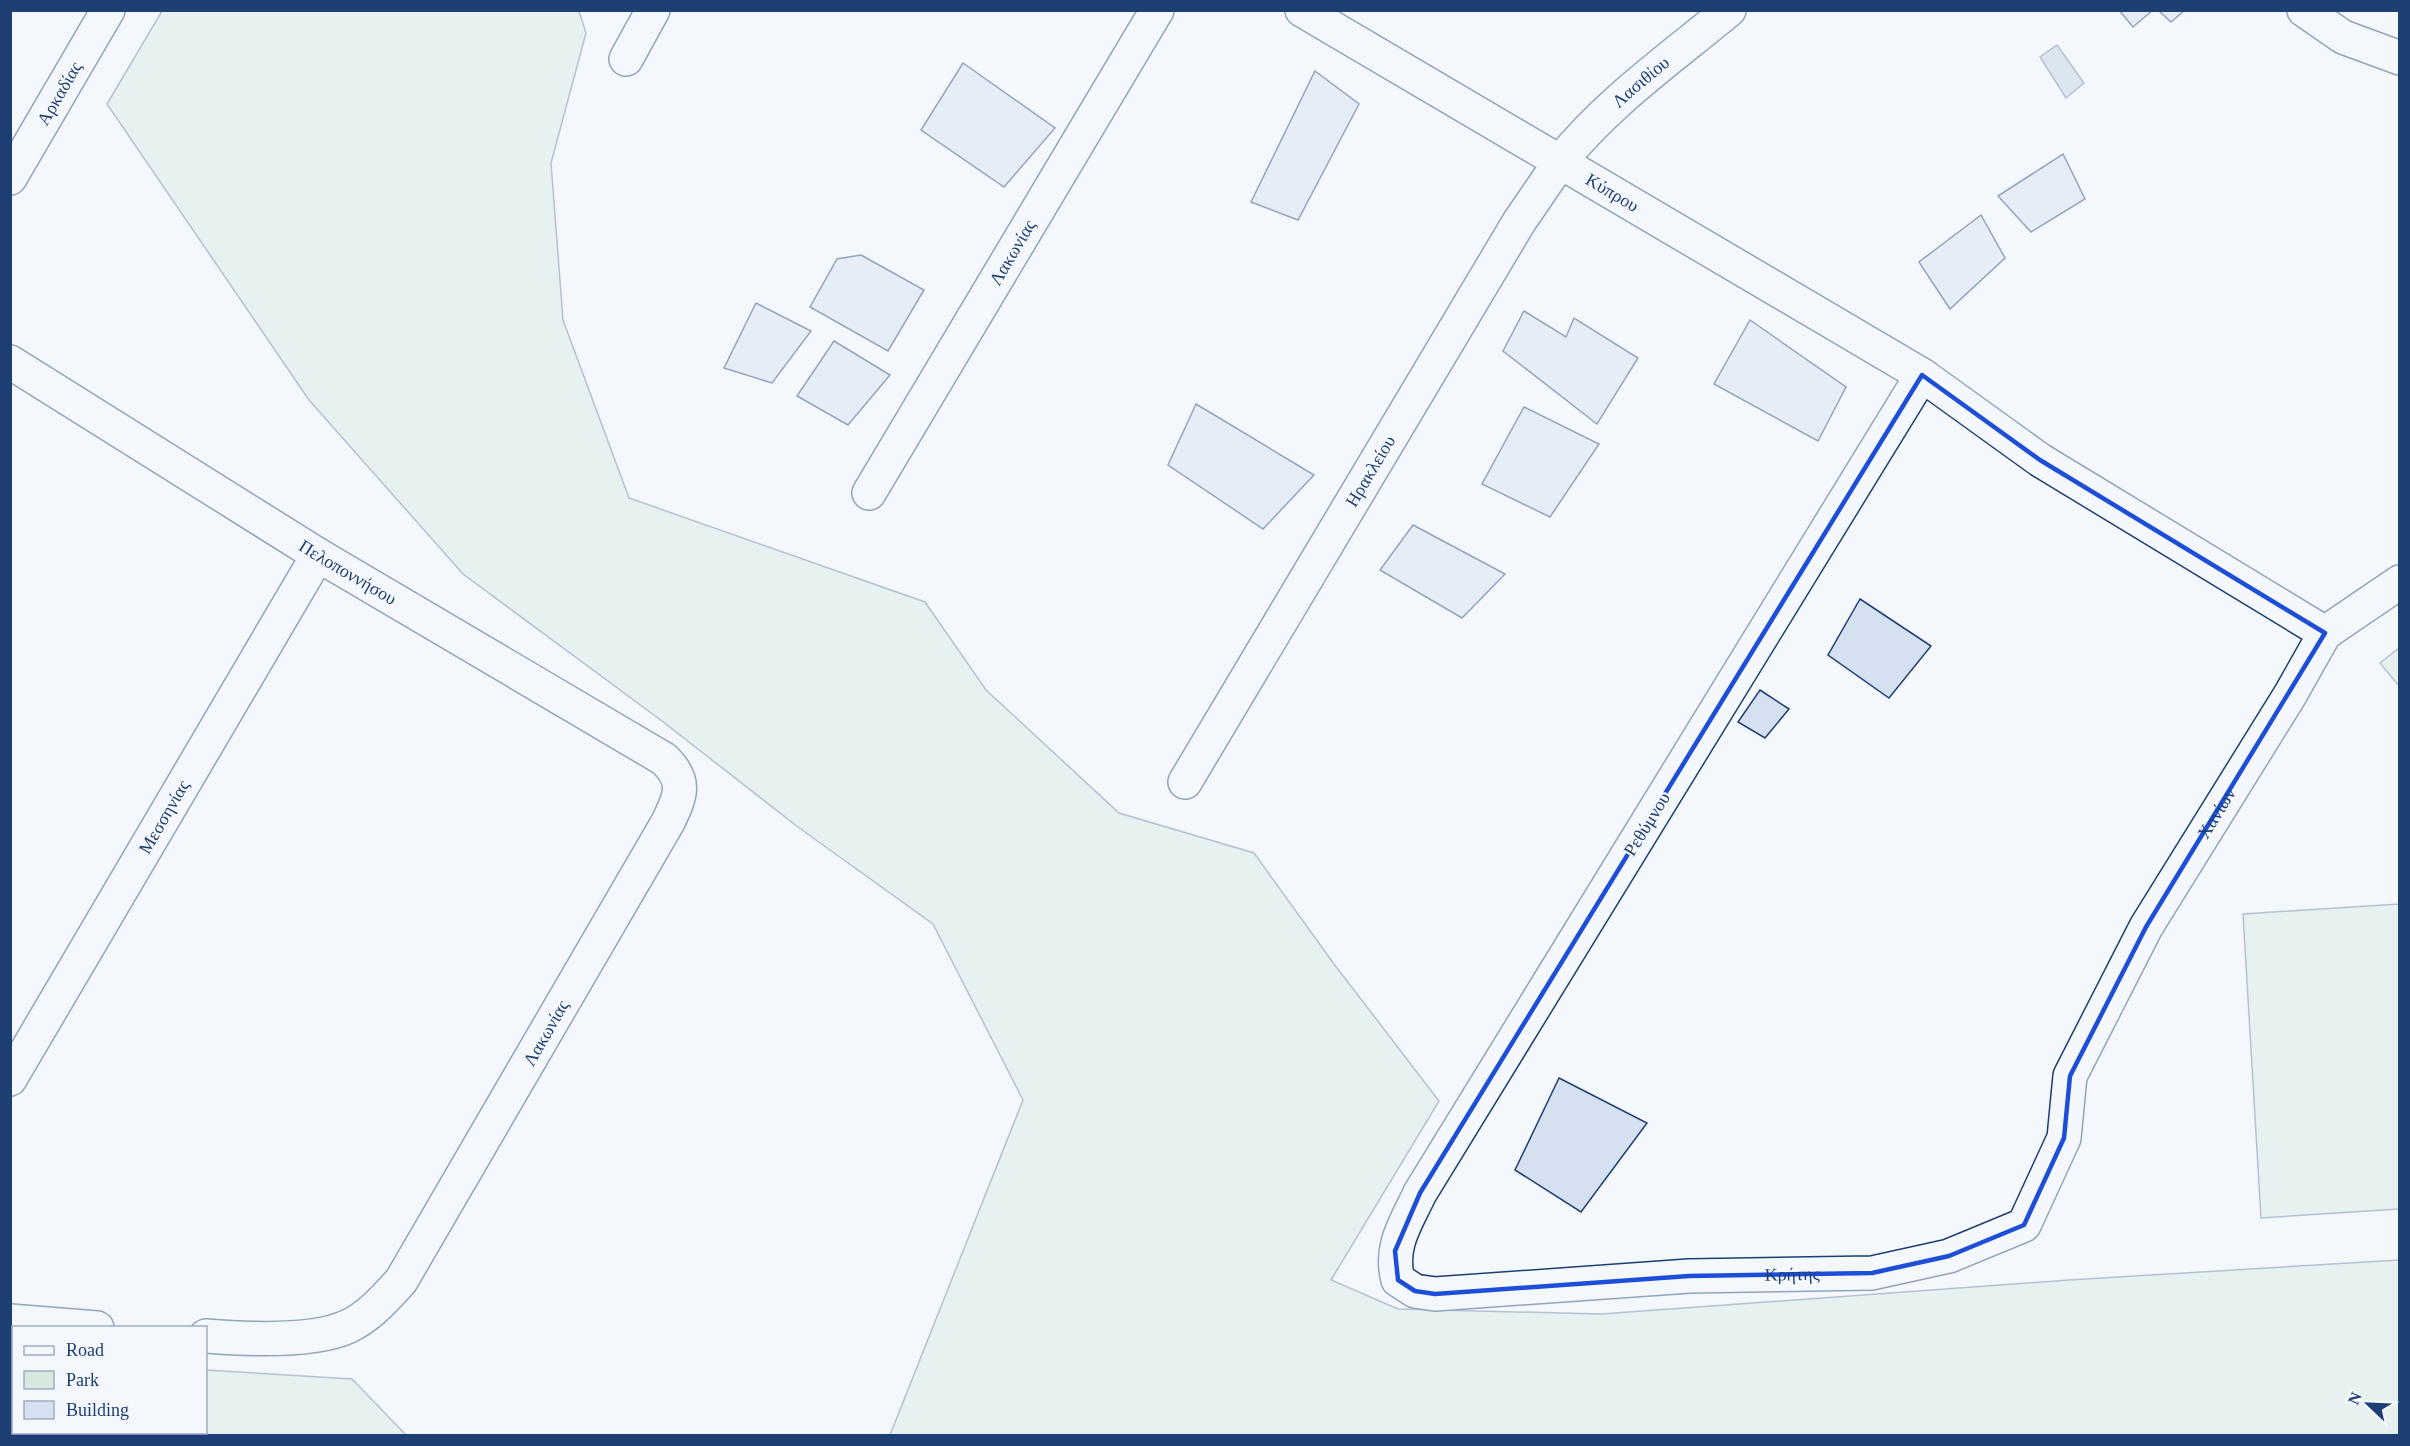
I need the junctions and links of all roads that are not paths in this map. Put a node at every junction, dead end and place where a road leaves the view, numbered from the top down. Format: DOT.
graph roads {
  1 [pos="108,10"];
  2 [pos="653,10"];
  3 [pos="1157,10"];
  4 [pos="1302,10"];
  5 [pos="1729,10"];
  6 [pos="2304,10"];
  7 [pos="2400,58"];
  8 [pos="626,59"];
  9 [pos="1560,162"];
  10 [pos="10,178"];
  11 [pos="10,362"];
  12 [pos="1922,375"];
  13 [pos="868,493"];
  14 [pos="318,555"];
  15 [pos="2400,582"];
  16 [pos="2325,633"];
  17 [pos="681,781"];
  18 [pos="1185,782"];
  19 [pos="2070,1077"];
  20 [pos="10,1080"];
  21 [pos="1398,1280"];
  22 [pos="10,1321"];
  23 [pos="71,1326"];
  24 [pos="207,1336"];
  1 -- 10 [label="street, Αρκαδίας"];
  2 -- 8 [label="street"];
  3 -- 13 [label="street, Λακωνίας"];
  4 -- 9 [label="street, Κύπρου"];
  5 -- 9 [label="street, Λασιθίου"];
  6 -- 7 [label="street"];
  9 -- 12 [label="street, Κύπρου"];
  9 -- 18 [label="street, Ηρακλείου"];
  11 -- 14 [label="street, Πελοποννήσου"];
  12 -- 16 [label="street, Κύπρου"];
  12 -- 21 [label="street, Ρεθύμνου"];
  14 -- 17 [label="street, Πελοποννήσου"];
  14 -- 20 [label="street, Μεσσηνίας"];
  15 -- 16 [label="street, Χανίων"];
  16 -- 19 [label="street, Χανίων"];
  17 -- 24 [label="street, Λακωνίας"];
  19 -- 21 [label="street, Κρήτης"];
  22 -- 23 [label="street"];
}
